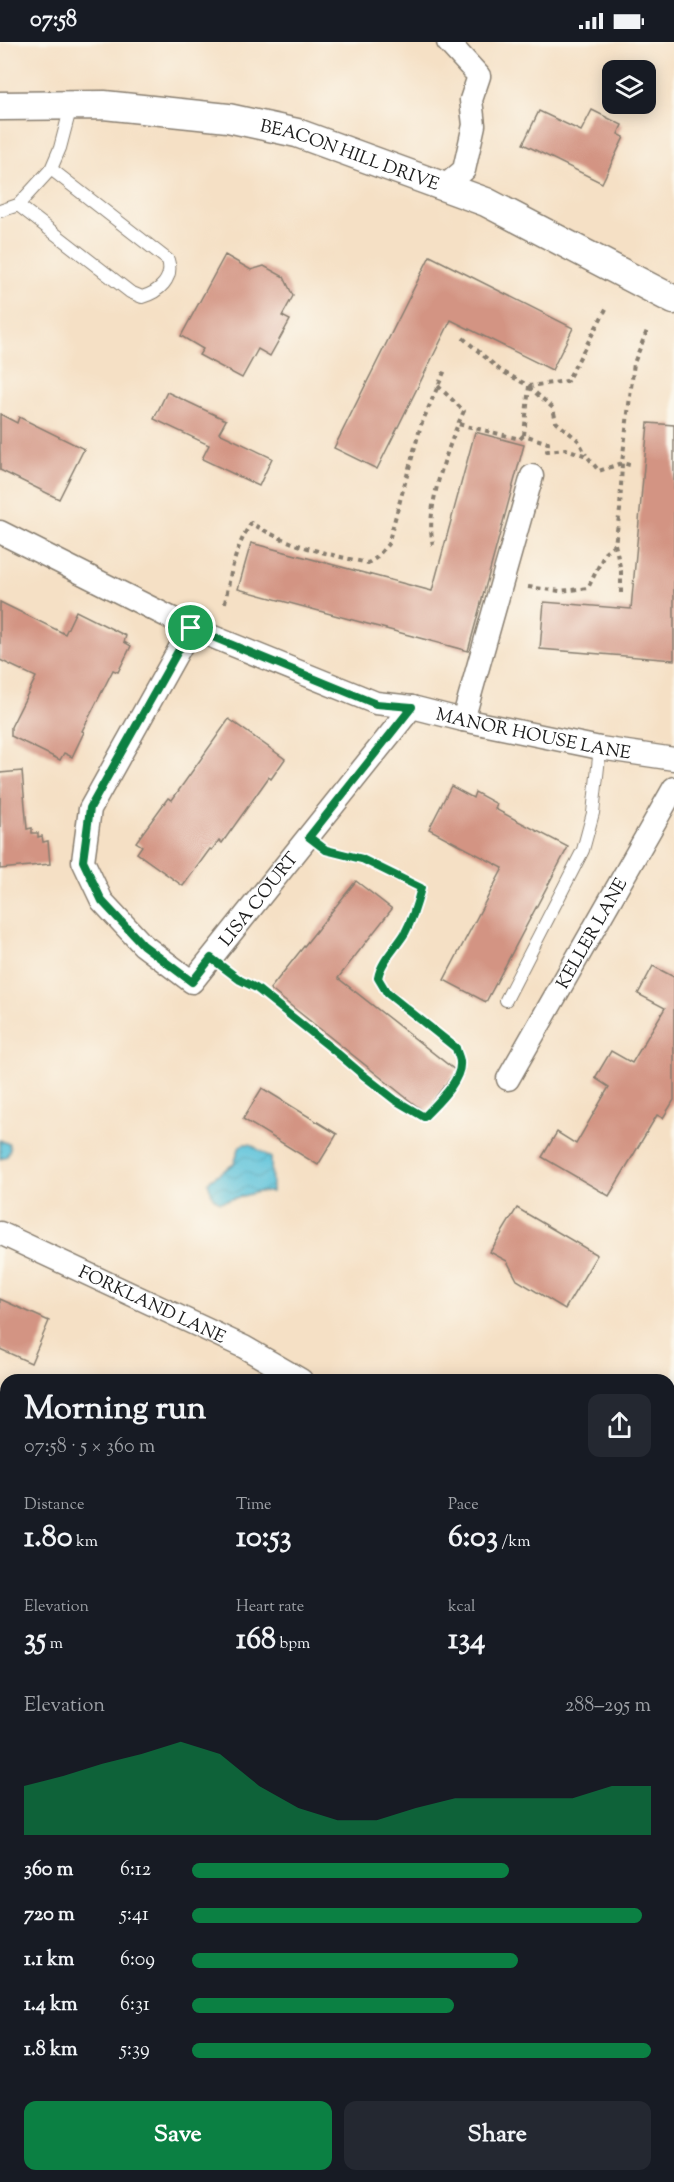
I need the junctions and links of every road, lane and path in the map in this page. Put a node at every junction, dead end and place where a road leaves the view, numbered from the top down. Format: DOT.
graph roads {
  1 [pos="448,42"];
  2 [pos="0,106"];
  3 [pos="71,106"];
  4 [pos="51,169"];
  5 [pos="445,186"];
  6 [pos="18,205"];
  7 [pos="0,211"];
  8 [pos="674,300"];
  9 [pos="607,307"];
  10 [pos="648,328"];
  11 [pos="463,338"];
  12 [pos="445,370"];
  13 [pos="438,386"];
  14 [pos="529,386"];
  15 [pos="458,424"];
  16 [pos="524,435"];
  17 [pos="587,456"];
  18 [pos="622,463"];
  19 [pos="634,466"];
  20 [pos="532,476"];
  21 [pos="0,531"];
  22 [pos="615,544"];
  23 [pos="433,545"];
  24 [pos="518,586"];
  25 [pos="621,594"];
  26 [pos="225,603"];
  27 [pos="191,628"];
  28 [pos="412,707"];
  29 [pos="463,720"];
  30 [pos="600,748"];
  31 [pos="674,759"];
  32 [pos="674,788"];
  33 [pos="309,837"];
  34 [pos="211,958"];
  35 [pos="506,1000"];
  36 [pos="508,1079"];
  37 [pos="0,1233"];
  38 [pos="290,1374"];
  1 -- 5 [label="street"];
  2 -- 3 [label="street, BEACON HILL DRIVE"];
  3 -- 4 [label="lane"];
  3 -- 5 [label="street, BEACON HILL DRIVE"];
  4 -- 6 [label="lane"];
  4 -- 6 [label="lane"];
  5 -- 8 [label="street, BEACON HILL DRIVE"];
  6 -- 7 [label="lane"];
  9 -- 14 [label="path"];
  10 -- 18 [label="path"];
  11 -- 14 [label="path"];
  12 -- 13 [label="path"];
  13 -- 15 [label="path"];
  13 -- 26 [label="path"];
  14 -- 16 [label="path"];
  14 -- 17 [label="path"];
  15 -- 16 [label="path"];
  15 -- 23 [label="path"];
  16 -- 17 [label="path"];
  17 -- 18 [label="path"];
  18 -- 19 [label="path"];
  18 -- 22 [label="path"];
  20 -- 29 [label="street"];
  21 -- 27 [label="street, MANOR HOUSE LANE"];
  22 -- 24 [label="path"];
  22 -- 25 [label="path"];
  27 -- 28 [label="street, MANOR HOUSE LANE"];
  27 -- 34 [label="street, LISA COURT"];
  28 -- 29 [label="street, MANOR HOUSE LANE"];
  28 -- 33 [label="street, LISA COURT"];
  29 -- 30 [label="street, MANOR HOUSE LANE"];
  30 -- 31 [label="street, MANOR HOUSE LANE"];
  30 -- 35 [label="lane"];
  32 -- 36 [label="street, KELLER LANE"];
  33 -- 34 [label="street, LISA COURT"];
  33 -- 34 [label="path"];
  37 -- 38 [label="street, FORKLAND LANE"];
}
